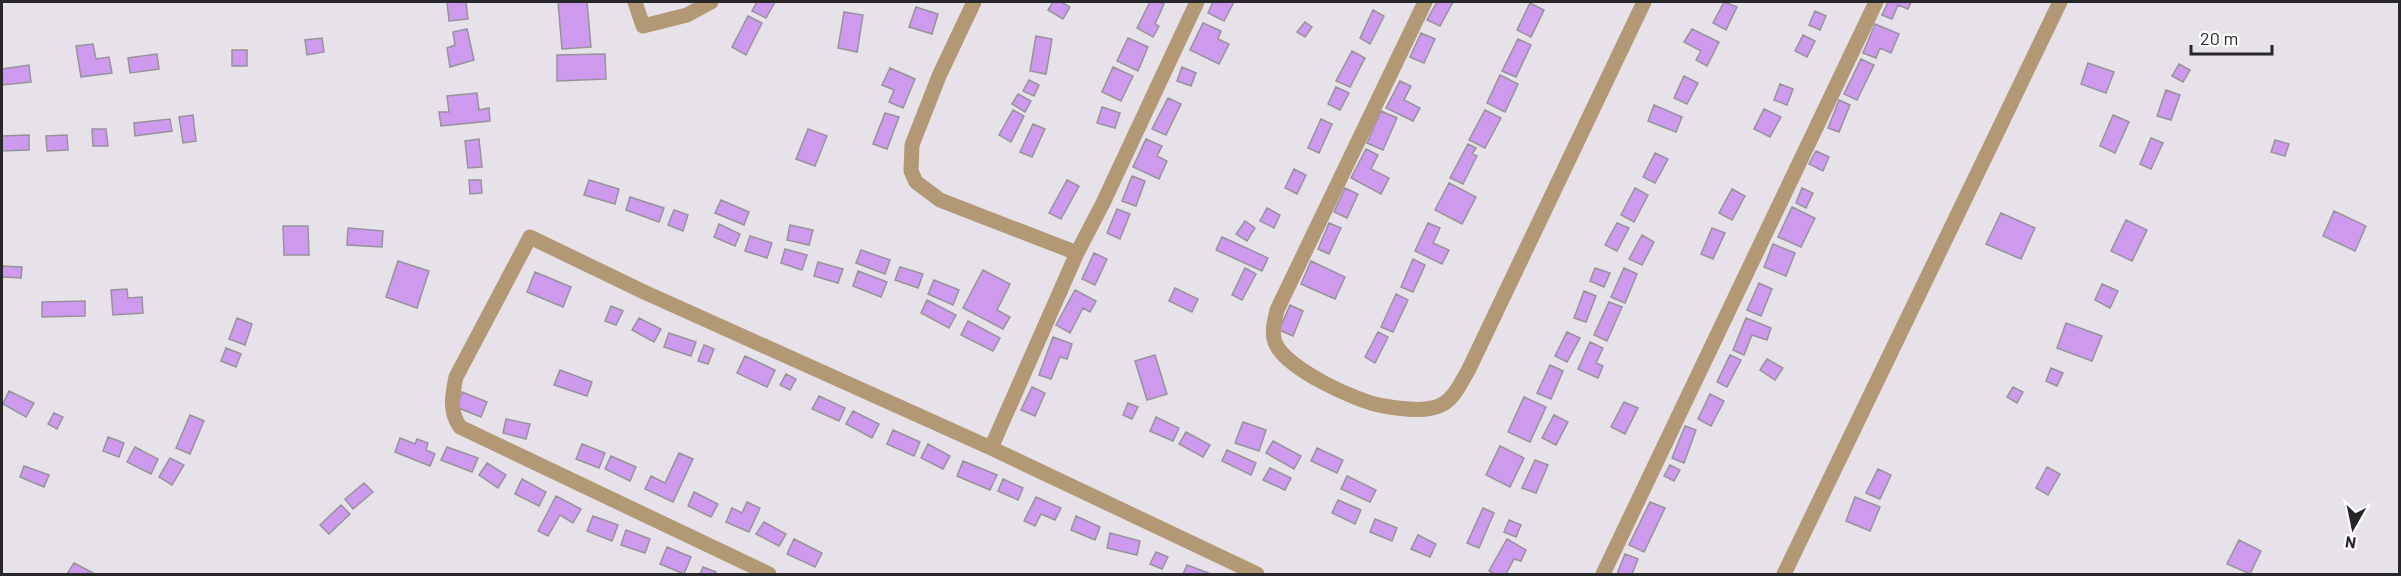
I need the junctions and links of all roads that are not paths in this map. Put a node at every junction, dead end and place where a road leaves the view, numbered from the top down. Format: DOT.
graph roads {
  1 [pos="635,2"];
  2 [pos="711,2"];
  3 [pos="974,2"];
  4 [pos="1197,2"];
  5 [pos="1425,2"];
  6 [pos="1644,2"];
  7 [pos="1876,2"];
  8 [pos="2060,2"];
  9 [pos="1077,253"];
  10 [pos="991,448"];
  11 [pos="769,574"];
  12 [pos="1257,574"];
  13 [pos="1603,574"];
  14 [pos="1784,574"];
  1 -- 2 [label="street"];
  3 -- 9 [label="street"];
  4 -- 9 [label="street"];
  5 -- 6 [label="street"];
  7 -- 13 [label="street"];
  8 -- 14 [label="street"];
  9 -- 10 [label="street"];
  10 -- 11 [label="street"];
  10 -- 12 [label="street"];
}
